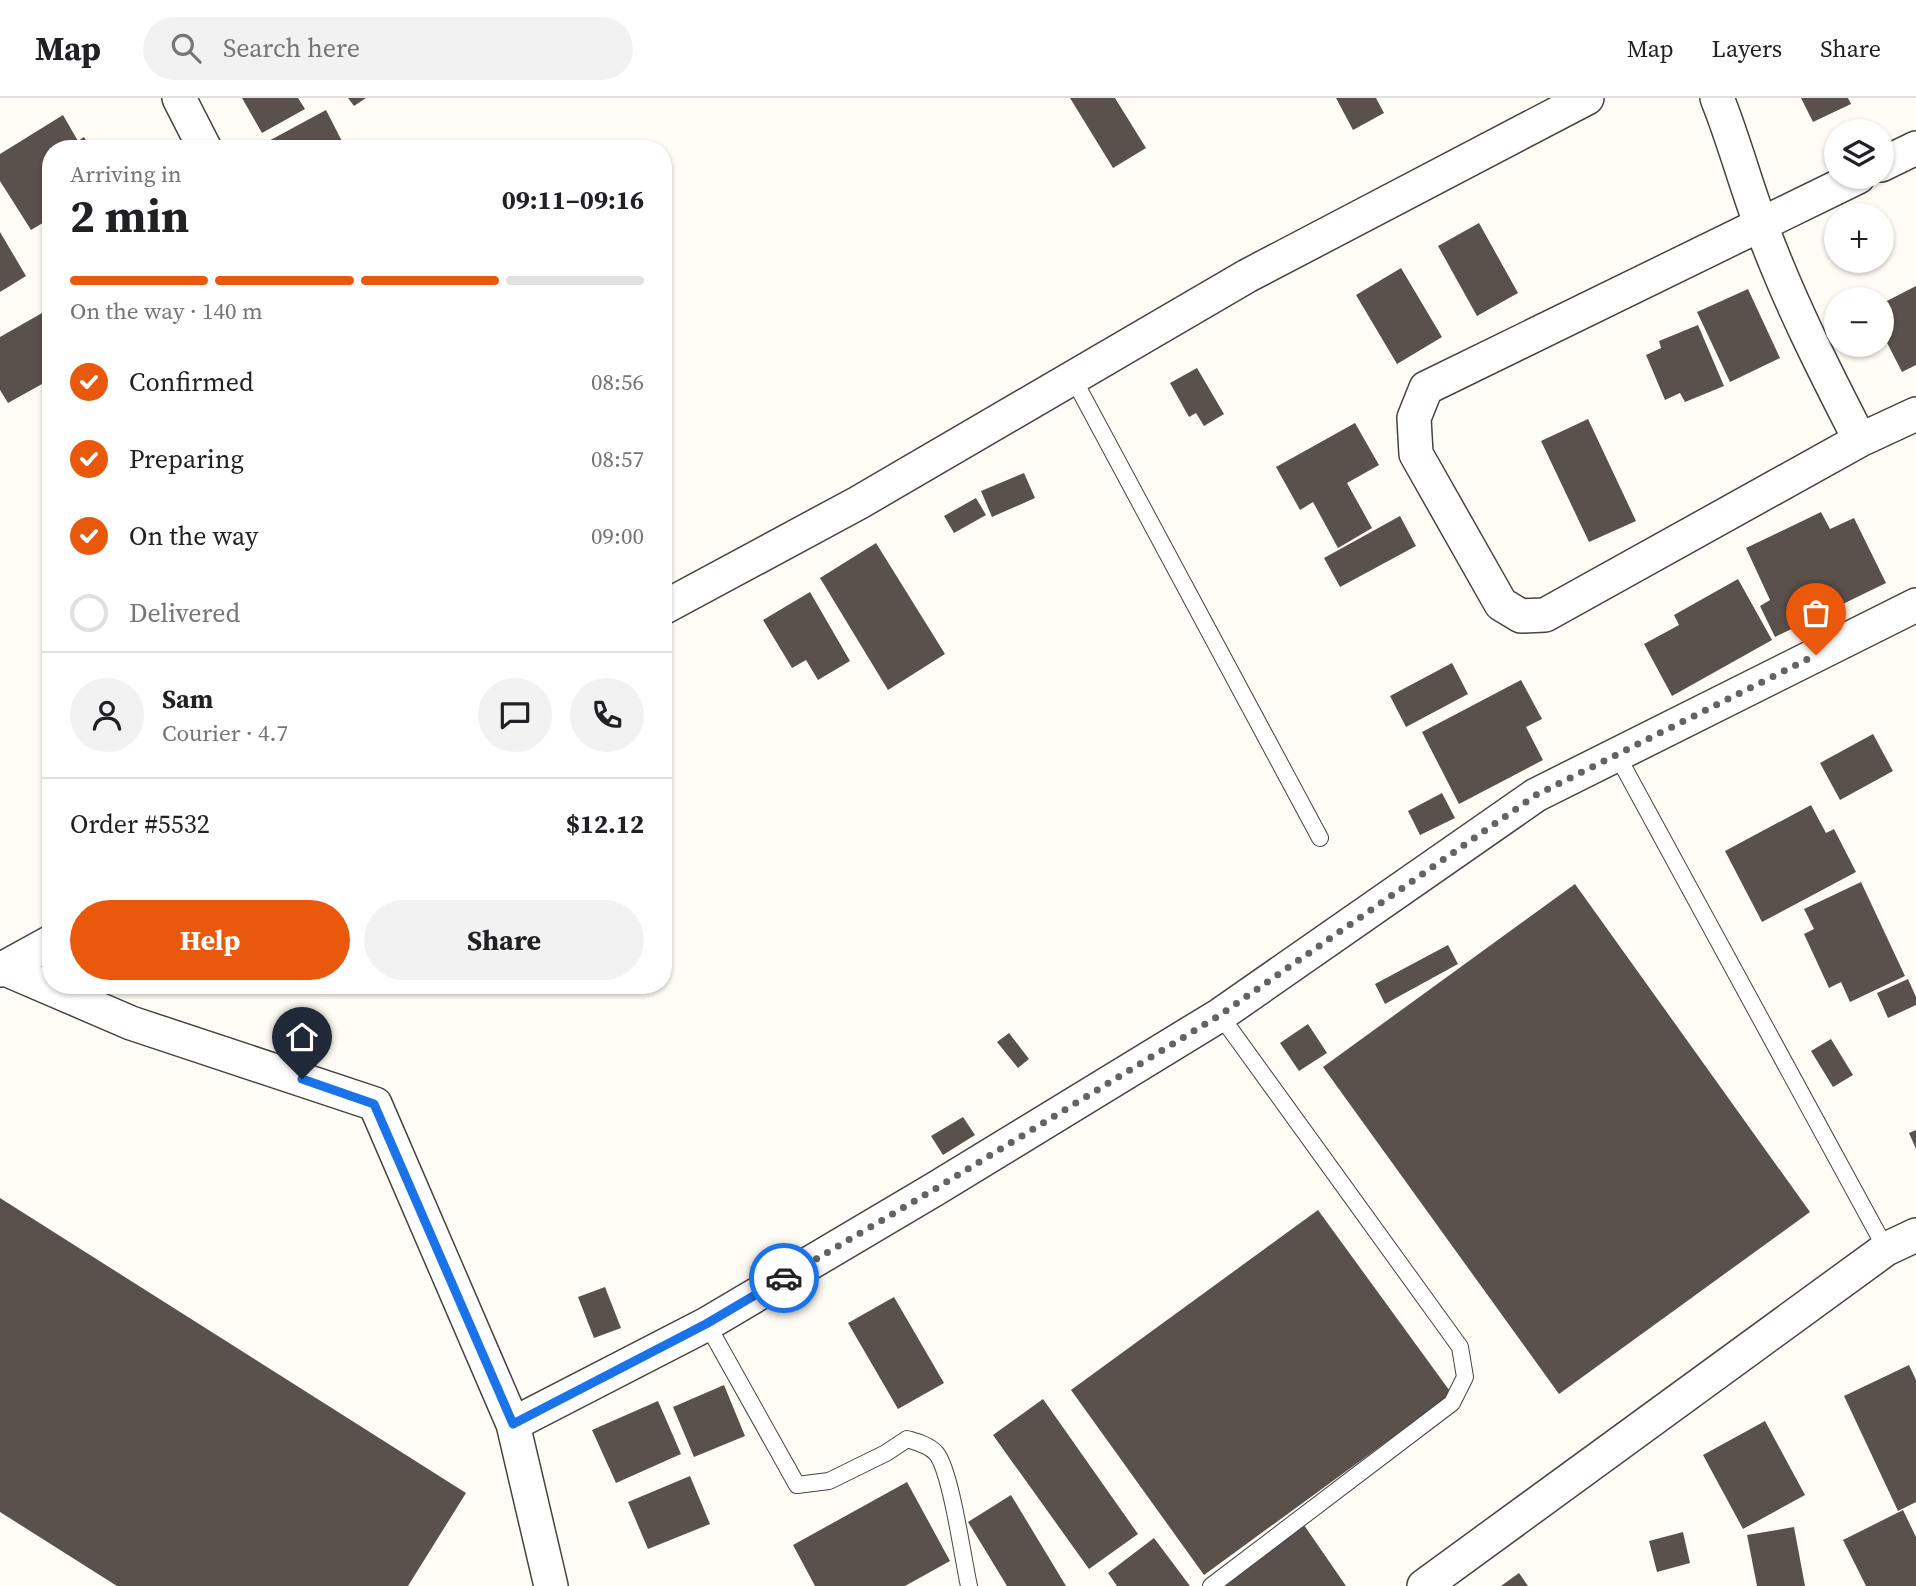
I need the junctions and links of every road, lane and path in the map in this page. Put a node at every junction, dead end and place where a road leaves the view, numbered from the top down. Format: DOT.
graph roads {
  1 [pos="179,98"];
  2 [pos="1587,98"];
  3 [pos="1717,98"];
  4 [pos="200,140"];
  5 [pos="1916,148"];
  6 [pos="1894,159"];
  7 [pos="1834,189"];
  8 [pos="1761,226"];
  9 [pos="1073,378"];
  10 [pos="1916,414"];
  11 [pos="1860,440"];
  12 [pos="672,602"];
  13 [pos="1916,605"];
  14 [pos="1617,755"];
  15 [pos="1320,838"];
  16 [pos="42,947"];
  17 [pos="2,969"];
  18 [pos="42,986"];
  19 [pos="62,994"];
  20 [pos="1220,1015"];
  21 [pos="1916,1235"];
  22 [pos="1886,1249"];
  23 [pos="706,1324"];
  24 [pos="513,1424"];
  25 [pos="551,1586"];
  26 [pos="969,1586"];
  27 [pos="1211,1586"];
  28 [pos="1424,1586"];
  1 -- 4 [label="street"];
  2 -- 9 [label="street"];
  3 -- 8 [label="street"];
  5 -- 6 [label="street"];
  7 -- 8 [label="street"];
  8 -- 11 [label="street"];
  8 -- 11 [label="street"];
  9 -- 12 [label="street"];
  9 -- 15 [label="lane"];
  10 -- 11 [label="street"];
  13 -- 14 [label="street"];
  14 -- 20 [label="street"];
  14 -- 22 [label="lane"];
  16 -- 17 [label="street"];
  17 -- 18 [label="street"];
  19 -- 24 [label="street"];
  20 -- 23 [label="street"];
  20 -- 27 [label="lane"];
  21 -- 22 [label="street"];
  22 -- 28 [label="street"];
  23 -- 24 [label="street"];
  23 -- 26 [label="lane"];
  24 -- 25 [label="street"];
}
